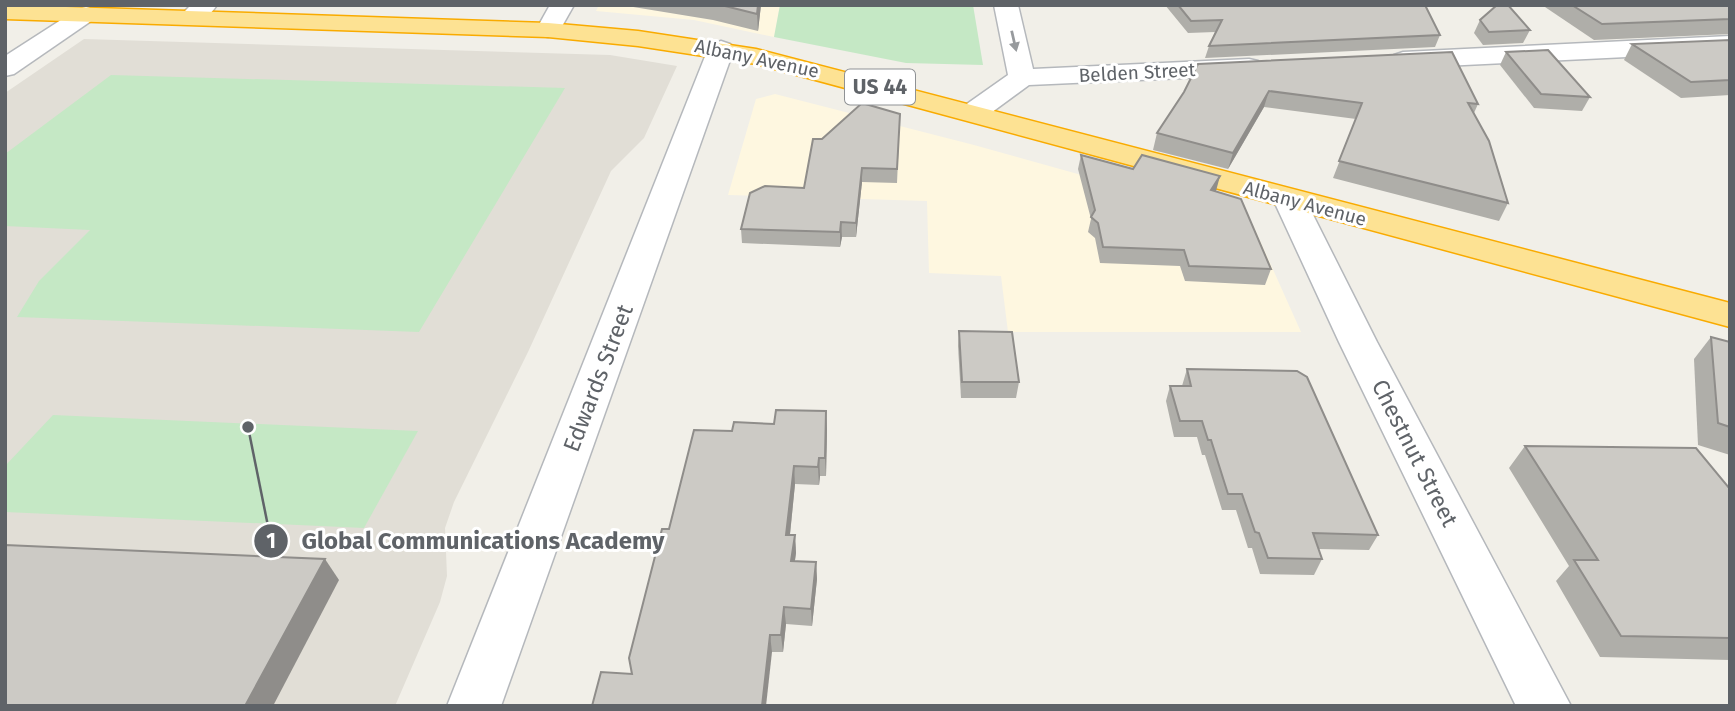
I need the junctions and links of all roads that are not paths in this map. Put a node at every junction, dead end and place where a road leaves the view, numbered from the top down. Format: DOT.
graph roads {
  1 [pos="562,5"];
  2 [pos="1006,5"];
  3 [pos="5,12"];
  4 [pos="197,12"];
  5 [pos="86,14"];
  6 [pos="548,30"];
  7 [pos="1730,44"];
  8 [pos="721,49"];
  9 [pos="1376,61"];
  10 [pos="1280,65"];
  11 [pos="5,68"];
  12 [pos="1022,77"];
  13 [pos="974,112"];
  14 [pos="1289,199"];
  15 [pos="1730,315"];
  16 [pos="474,706"];
  17 [pos="1544,706"];
  1 -- 6 [label="street"];
  2 -- 12 [label="street, one-way"];
  3 -- 5 [label="highway, Albany Avenue / US 44"];
  4 -- 5 [label="highway, Albany Avenue / US 44"];
  4 -- 6 [label="highway, Albany Avenue / US 44"];
  5 -- 11 [label="street"];
  6 -- 8 [label="highway, Albany Avenue / US 44"];
  7 -- 9 [label="street"];
  8 -- 13 [label="highway, Albany Avenue / US 44"];
  8 -- 16 [label="street, Edwards Street"];
  10 -- 12 [label="street, Belden Street"];
  12 -- 13 [label="street"];
  13 -- 14 [label="highway, Albany Avenue / US 44"];
  14 -- 15 [label="highway, Albany Avenue / US 44"];
  14 -- 17 [label="street, Chestnut Street"];
}
